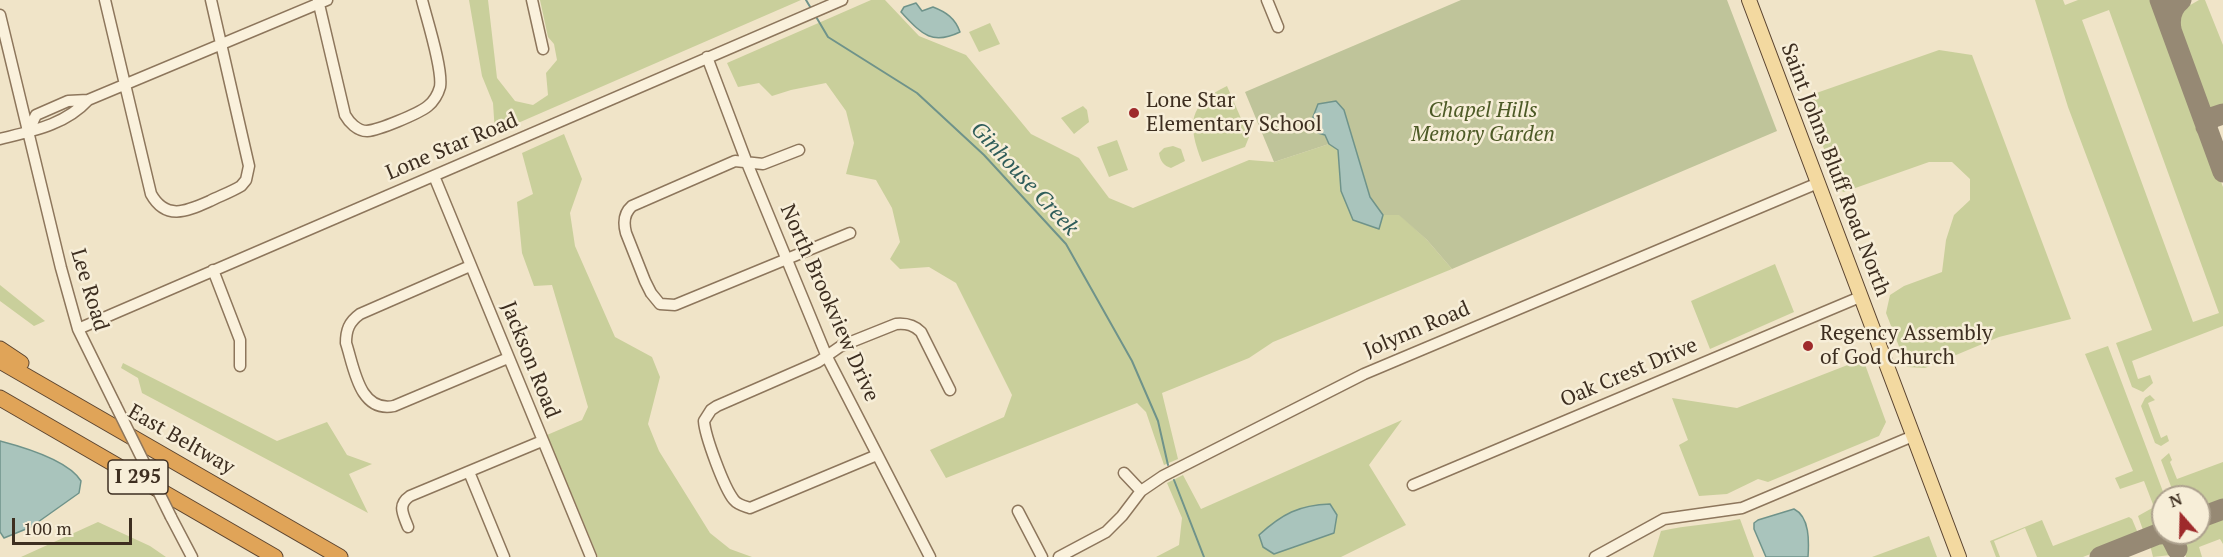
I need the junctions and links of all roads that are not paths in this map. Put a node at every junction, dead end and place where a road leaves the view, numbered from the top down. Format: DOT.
graph roads {
  1 [pos="105,0"];
  2 [pos="211,0"];
  3 [pos="422,0"];
  4 [pos="532,0"];
  5 [pos="842,0"];
  6 [pos="1267,0"];
  7 [pos="1749,0"];
  8 [pos="321,1"];
  9 [pos="0,15"];
  10 [pos="1278,27"];
  11 [pos="221,44"];
  12 [pos="543,50"];
  13 [pos="707,57"];
  14 [pos="126,85"];
  15 [pos="28,132"];
  16 [pos="0,139"];
  17 [pos="799,150"];
  18 [pos="747,163"];
  19 [pos="434,177"];
  20 [pos="1818,183"];
  21 [pos="850,233"];
  22 [pos="787,258"];
  23 [pos="470,266"];
  24 [pos="213,270"];
  25 [pos="1860,297"];
  26 [pos="78,328"];
  27 [pos="0,348"];
  28 [pos="827,357"];
  29 [pos="508,358"];
  30 [pos="0,361"];
  31 [pos="240,366"];
  32 [pos="950,390"];
  33 [pos="0,398"];
  34 [pos="70,401"];
  35 [pos="1913,436"];
  36 [pos="542,441"];
  37 [pos="877,455"];
  38 [pos="469,472"];
  39 [pos="1124,473"];
  40 [pos="1413,485"];
  41 [pos="1141,491"];
  42 [pos="1018,511"];
  43 [pos="408,527"];
  44 [pos="192,557"];
  45 [pos="275,557"];
  46 [pos="340,557"];
  47 [pos="504,557"];
  48 [pos="591,557"];
  49 [pos="930,557"];
  50 [pos="1042,557"];
  51 [pos="1059,557"];
  52 [pos="1595,557"];
  53 [pos="1959,557"];
  1 -- 14 [label="street"];
  2 -- 11 [label="street"];
  3 -- 8 [label="street"];
  4 -- 12 [label="street"];
  5 -- 13 [label="street, Lone Star Road"];
  6 -- 10 [label="street"];
  7 -- 20 [label="main road, Saint Johns Bluff Road North"];
  8 -- 11 [label="street"];
  9 -- 15 [label="street, Lee Road"];
  11 -- 14 [label="street"];
  11 -- 14 [label="street"];
  13 -- 18 [label="street, North Brookview Drive"];
  13 -- 19 [label="street, Lone Star Road"];
  14 -- 15 [label="street"];
  15 -- 16 [label="street"];
  15 -- 26 [label="street, Lee Road"];
  17 -- 18 [label="street"];
  18 -- 22 [label="street, North Brookview Drive"];
  18 -- 22 [label="street"];
  19 -- 23 [label="street, Jackson Road"];
  19 -- 24 [label="street, Lone Star Road"];
  20 -- 25 [label="main road, Saint Johns Bluff Road North"];
  20 -- 41 [label="street, Jolynn Road"];
  21 -- 22 [label="street"];
  22 -- 28 [label="street, North Brookview Drive"];
  23 -- 29 [label="street, Jackson Road"];
  23 -- 29 [label="street"];
  24 -- 26 [label="street, Lone Star Road"];
  24 -- 31 [label="street"];
  25 -- 35 [label="main road, Saint Johns Bluff Road North"];
  25 -- 40 [label="street, Oak Crest Drive"];
  26 -- 44 [label="street, Lee Road, bridge"];
  27 -- 34 [label="highway"];
  28 -- 32 [label="street"];
  28 -- 37 [label="street, North Brookview Drive"];
  28 -- 37 [label="street"];
  29 -- 36 [label="street, Jackson Road"];
  30 -- 34 [label="highway, East Beltway / I 295"];
  33 -- 45 [label="highway, I 295"];
  34 -- 46 [label="highway, East Beltway / I 295"];
  35 -- 52 [label="street"];
  35 -- 53 [label="main road, Saint Johns Bluff Road North"];
  36 -- 38 [label="street"];
  36 -- 48 [label="street, Jackson Road"];
  37 -- 49 [label="street, North Brookview Drive"];
  38 -- 43 [label="street"];
  38 -- 47 [label="street"];
  39 -- 41 [label="street"];
  41 -- 51 [label="street, Jolynn Road"];
  42 -- 50 [label="street"];
}
